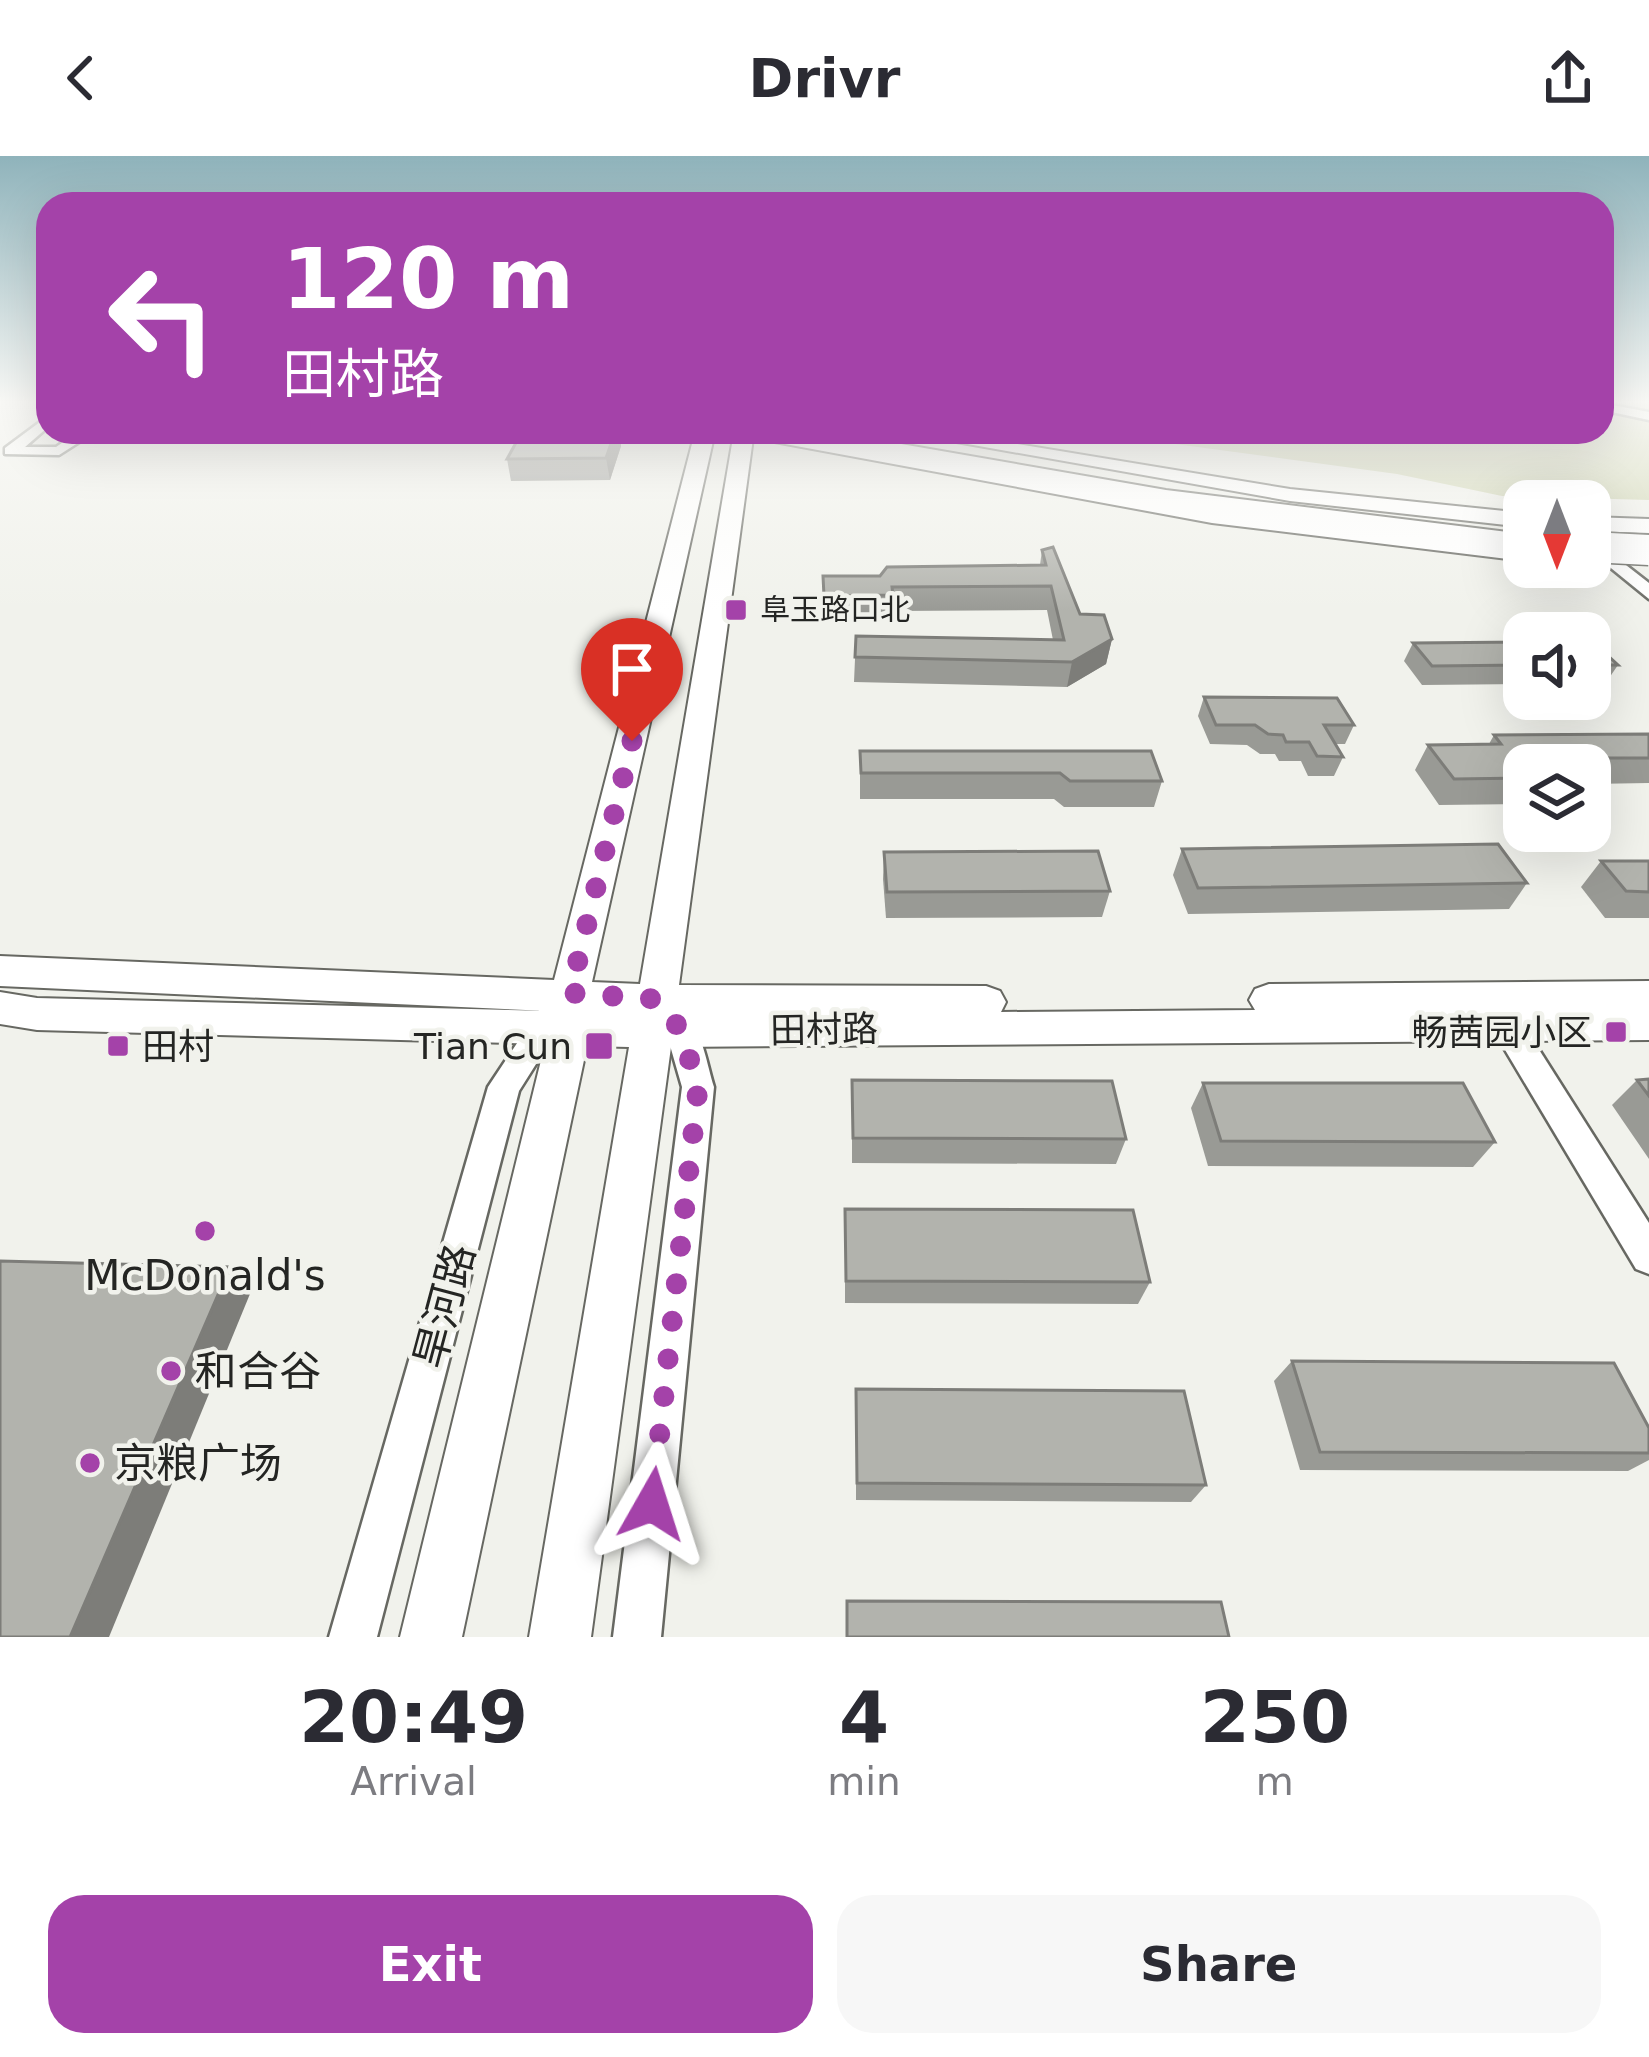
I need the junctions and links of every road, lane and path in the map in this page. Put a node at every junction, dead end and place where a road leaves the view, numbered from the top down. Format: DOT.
graph roads {
  1 [pos="695,472"];
  2 [pos="740,472"];
  3 [pos="970,472"];
  4 [pos="1023,472"];
  5 [pos="1084,472"];
  6 [pos="1148,472"];
  7 [pos="1503,518"];
  8 [pos="1611,525"];
  9 [pos="1649,526"];
  10 [pos="1503,529"];
  11 [pos="1649,538"];
  12 [pos="1503,539"];
  13 [pos="1611,545"];
  14 [pos="1611,549"];
  15 [pos="1649,550"];
  16 [pos="1503,551"];
  17 [pos="1611,552"];
  18 [pos="1611,562"];
  19 [pos="1649,562"];
  20 [pos="1649,593"];
  21 [pos="0,971"];
  22 [pos="1649,997"];
  23 [pos="0,1008"];
  24 [pos="560,1018"];
  25 [pos="662,1020"];
  26 [pos="1507,1024"];
  27 [pos="1649,1024"];
  28 [pos="1649,1256"];
  29 [pos="463,1504"];
  30 [pos="572,1555"];
  31 [pos="353,1637"];
  32 [pos="405,1637"];
  33 [pos="430,1637"];
  34 [pos="560,1637"];
  35 [pos="576,1637"];
  36 [pos="637,1637"];
  1 -- 24 [label="main road, 旱河路"];
  2 -- 25 [label="main road"];
  3 -- 16 [label="main road"];
  4 -- 12 [label="highway"];
  5 -- 10 [label="highway"];
  6 -- 7 [label="main road"];
  8 -- 9 [label="main road"];
  11 -- 13 [label="highway"];
  14 -- 15 [label="highway, bridge"];
  17 -- 19 [label="main road"];
  18 -- 20 [label="street"];
  21 -- 24 [label="main road, 田村路"];
  22 -- 25 [label="main road, 田村路"];
  23 -- 24 [label="main road, 田村路"];
  24 -- 25 [label="main road, 田村路"];
  24 -- 29 [label="main road, 旱河路"];
  24 -- 31 [label="street, 旱河路"];
  25 -- 26 [label="main road, 田村路"];
  25 -- 30 [label="main road"];
  25 -- 36 [label="street"];
  26 -- 27 [label="main road, 田村路"];
  26 -- 28 [label="street"];
  29 -- 32 [label="street"];
  29 -- 33 [label="main road, 旱河路"];
  30 -- 34 [label="main road"];
  30 -- 35 [label="street"];
}
